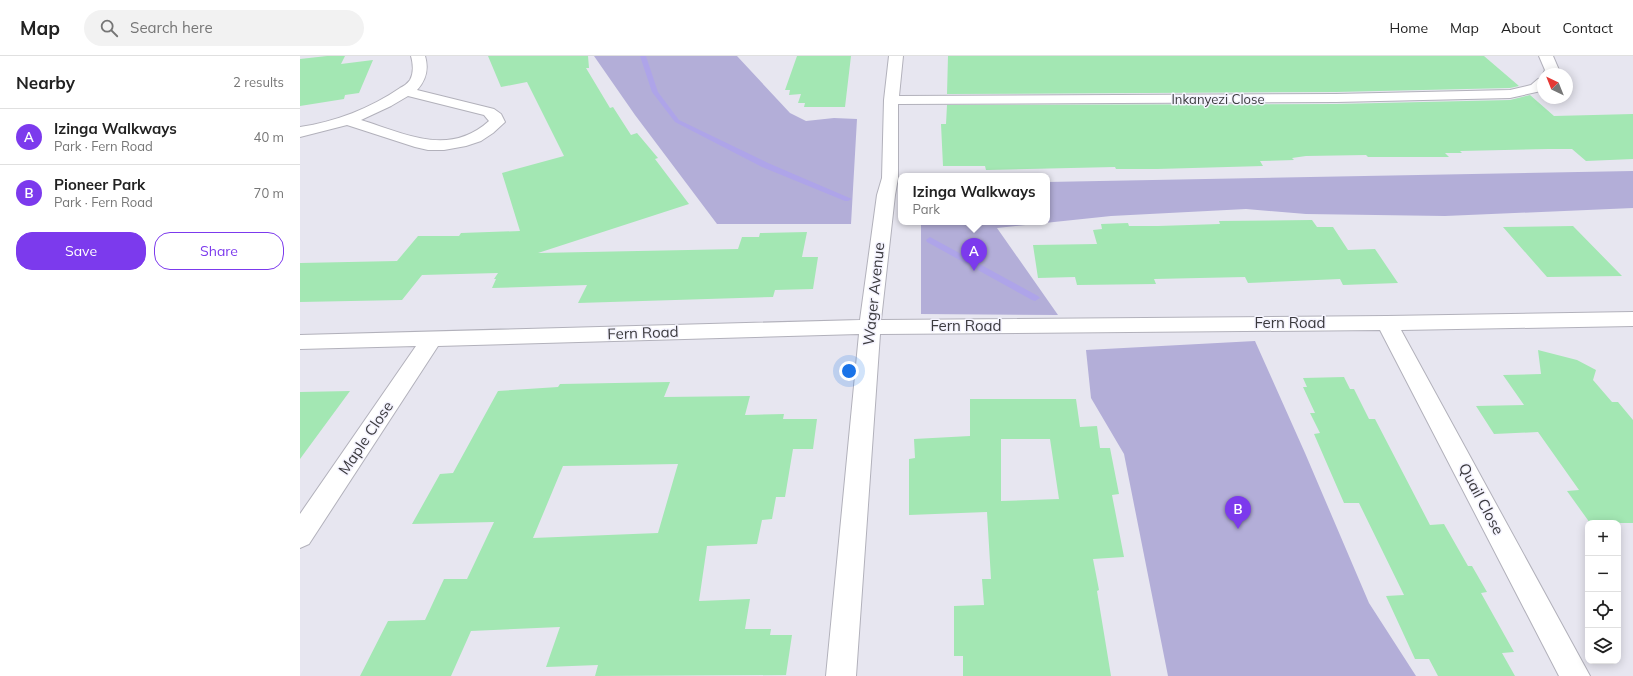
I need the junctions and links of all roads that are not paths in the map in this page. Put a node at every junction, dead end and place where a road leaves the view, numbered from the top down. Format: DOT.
graph roads {
  1 [pos="418,56"];
  2 [pos="896,56"];
  3 [pos="1546,56"];
  4 [pos="1551,68"];
  5 [pos="1537,87"];
  6 [pos="405,92"];
  7 [pos="891,100"];
  8 [pos="347,120"];
  9 [pos="300,132"];
  10 [pos="1633,318"];
  11 [pos="1387,323"];
  12 [pos="870,327"];
  13 [pos="431,340"];
  14 [pos="300,342"];
  15 [pos="300,536"];
  16 [pos="841,676"];
  17 [pos="1575,676"];
  1 -- 6 [label="street"];
  2 -- 7 [label="street, Wager Avenue"];
  3 -- 4 [label="street"];
  5 -- 7 [label="street, Inkanyezi Close"];
  6 -- 8 [label="street"];
  6 -- 8 [label="street"];
  7 -- 12 [label="street, Wager Avenue"];
  8 -- 9 [label="street"];
  10 -- 11 [label="street, Fern Road"];
  11 -- 12 [label="street, Fern Road"];
  11 -- 17 [label="street, Quail Close"];
  12 -- 13 [label="street, Fern Road"];
  12 -- 16 [label="street, Wager Avenue"];
  13 -- 14 [label="street, Fern Road"];
  13 -- 15 [label="street, Maple Close"];
}
